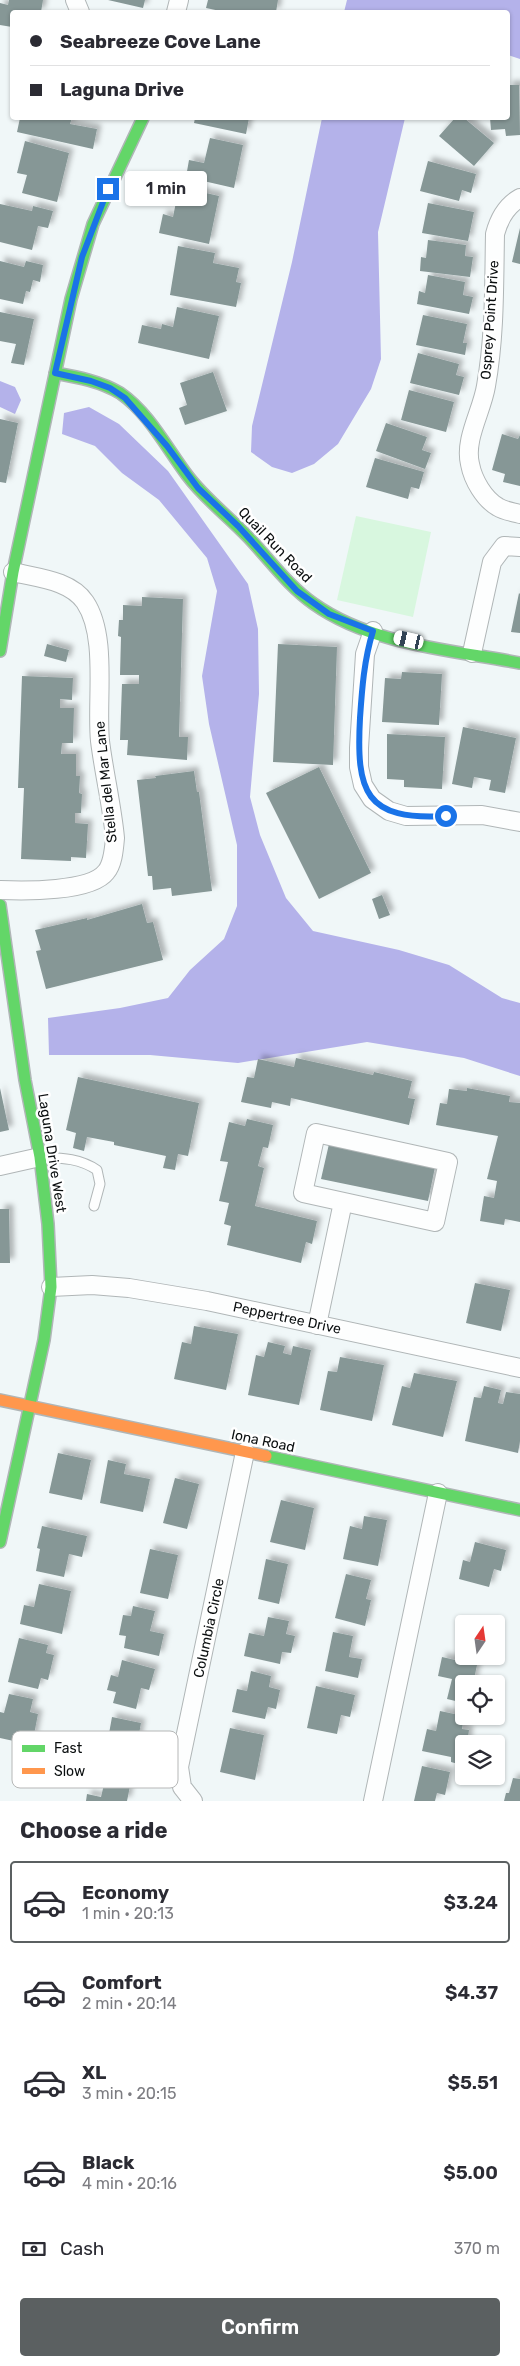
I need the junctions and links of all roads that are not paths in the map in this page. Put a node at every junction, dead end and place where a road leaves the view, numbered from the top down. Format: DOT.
graph roads {
  1 [pos="142,120"];
  2 [pos="520,198"];
  3 [pos="55,373"];
  4 [pos="520,514"];
  5 [pos="520,547"];
  6 [pos="13,572"];
  7 [pos="373,631"];
  8 [pos="0,651"];
  9 [pos="472,653"];
  10 [pos="520,663"];
  11 [pos="520,822"];
  12 [pos="0,890"];
  13 [pos="0,905"];
  14 [pos="40,1157"];
  15 [pos="0,1166"];
  16 [pos="343,1202"];
  17 [pos="94,1206"];
  18 [pos="51,1286"];
  19 [pos="317,1324"];
  20 [pos="520,1368"];
  21 [pos="0,1400"];
  22 [pos="29,1406"];
  23 [pos="245,1452"];
  24 [pos="438,1493"];
  25 [pos="520,1510"];
  26 [pos="0,1542"];
  27 [pos="193,1801"];
  28 [pos="373,1801"];
  1 -- 3 [label="street"];
  2 -- 4 [label="street, Osprey Point Drive"];
  3 -- 6 [label="street"];
  3 -- 7 [label="street, Quail Run Road"];
  5 -- 9 [label="street"];
  6 -- 8 [label="street"];
  6 -- 12 [label="street, Stella del Mar Lane"];
  7 -- 9 [label="street, Quail Run Road"];
  7 -- 11 [label="street"];
  9 -- 10 [label="street, Quail Run Road"];
  13 -- 14 [label="street, Laguna Drive West"];
  14 -- 15 [label="street"];
  14 -- 17 [label="lane"];
  14 -- 18 [label="street, Laguna Drive West"];
  16 -- 16 [label="street"];
  16 -- 19 [label="street"];
  18 -- 19 [label="street, Peppertree Drive"];
  18 -- 22 [label="street, Laguna Drive West"];
  19 -- 20 [label="street, Peppertree Drive"];
  21 -- 22 [label="street, Iona Road"];
  22 -- 23 [label="street, Iona Road"];
  22 -- 26 [label="street, Laguna Drive West"];
  23 -- 24 [label="street, Iona Road"];
  23 -- 27 [label="street, Columbia Circle"];
  24 -- 25 [label="street, Iona Road"];
  24 -- 28 [label="street"];
}
